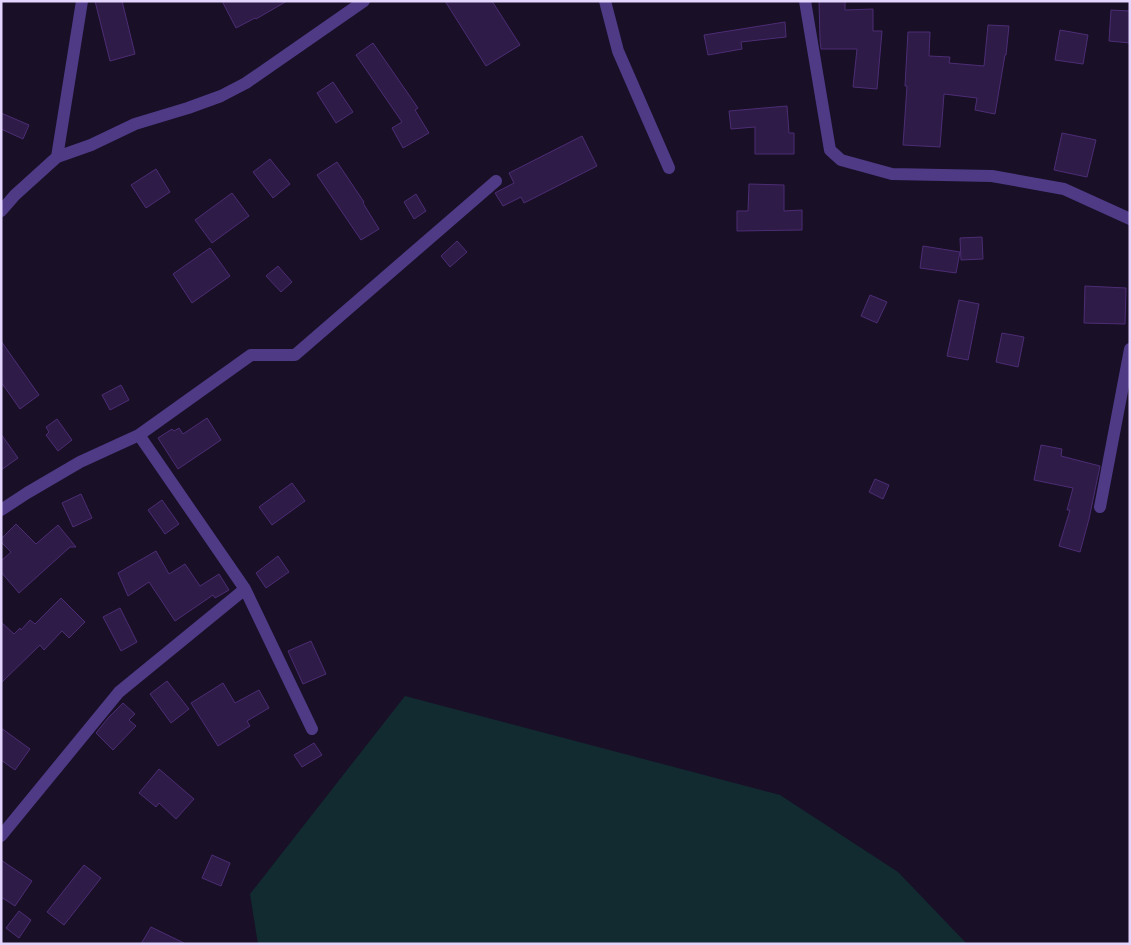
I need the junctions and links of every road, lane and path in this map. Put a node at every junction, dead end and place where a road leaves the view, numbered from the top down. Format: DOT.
graph roads {
  1 [pos="82,1"];
  2 [pos="364,1"];
  3 [pos="605,1"];
  4 [pos="805,1"];
  5 [pos="56,157"];
  6 [pos="669,168"];
  7 [pos="496,181"];
  8 [pos="1,210"];
  9 [pos="1130,219"];
  10 [pos="1130,349"];
  11 [pos="139,435"];
  12 [pos="1100,507"];
  13 [pos="1,510"];
  14 [pos="245,589"];
  15 [pos="312,729"];
  16 [pos="1,836"];
  1 -- 5 [label="street"];
  2 -- 5 [label="street"];
  3 -- 6 [label="street"];
  4 -- 9 [label="street"];
  5 -- 8 [label="street"];
  7 -- 11 [label="street"];
  10 -- 12 [label="street"];
  11 -- 13 [label="street"];
  11 -- 14 [label="street"];
  14 -- 15 [label="street"];
  14 -- 16 [label="street"];
}
